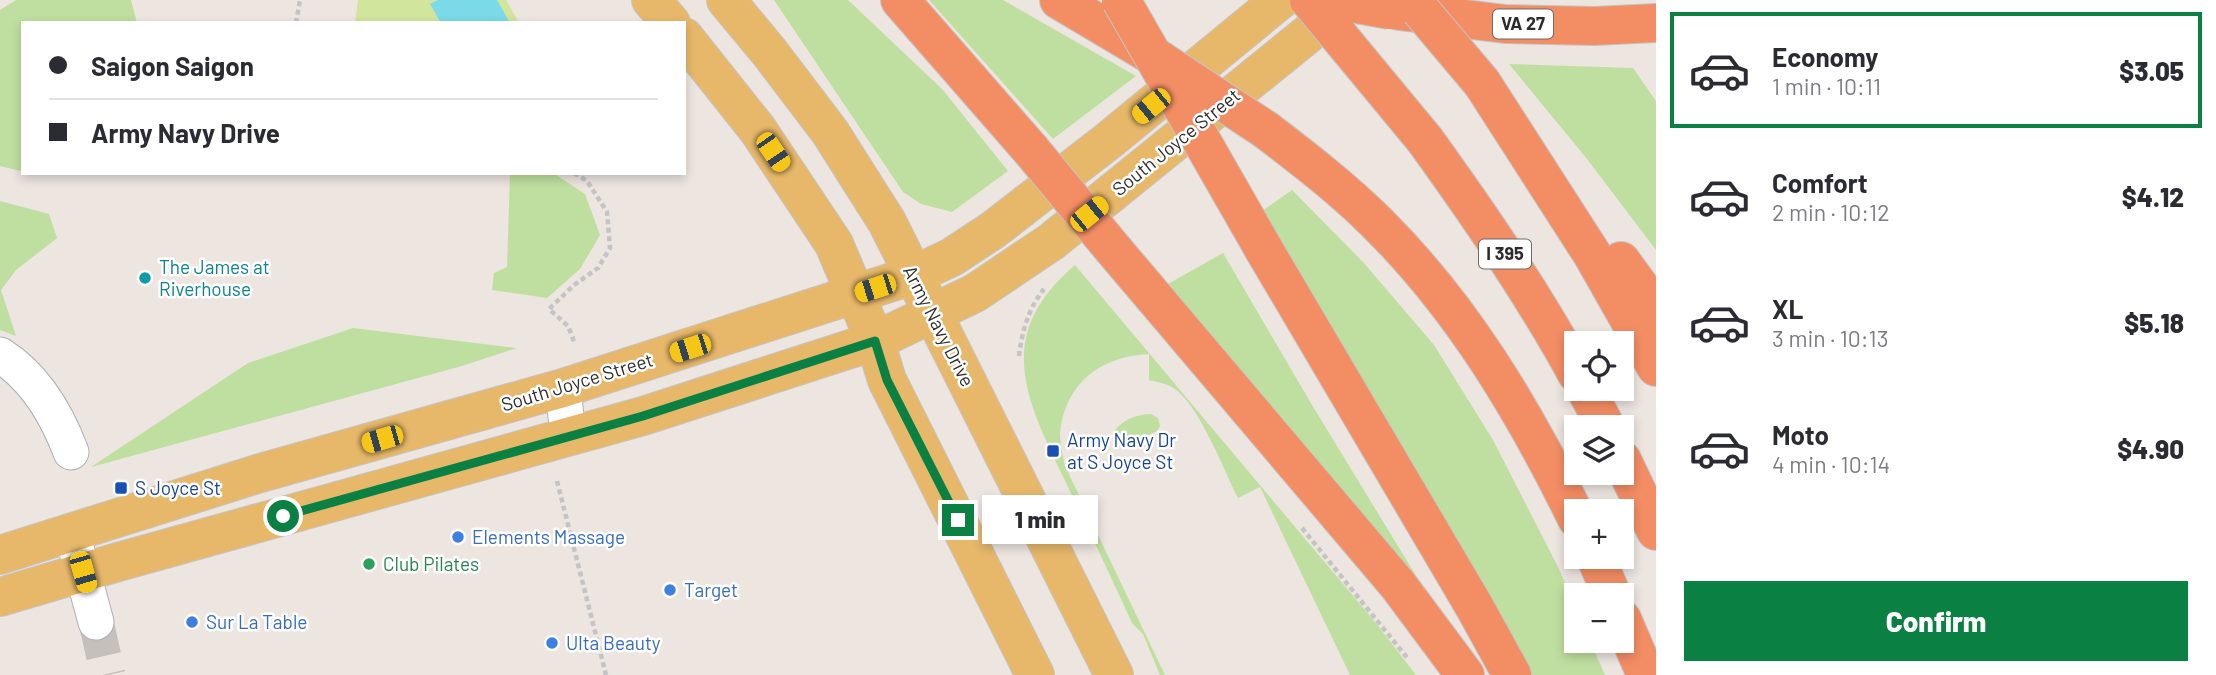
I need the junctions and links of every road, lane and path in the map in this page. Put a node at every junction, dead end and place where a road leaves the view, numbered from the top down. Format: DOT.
graph roads {
  1 [pos="300,0"];
  2 [pos="651,0"];
  3 [pos="726,0"];
  4 [pos="900,0"];
  5 [pos="1059,0"];
  6 [pos="1121,0"];
  7 [pos="1280,0"];
  8 [pos="1309,0"];
  9 [pos="1335,0"];
  10 [pos="1350,0"];
  11 [pos="1401,5"];
  12 [pos="296,21"];
  13 [pos="669,21"];
  14 [pos="1656,23"];
  15 [pos="686,40"];
  16 [pos="1482,83"];
  17 [pos="577,175"];
  18 [pos="914,275"];
  19 [pos="855,294"];
  20 [pos="1656,309"];
  21 [pos="932,314"];
  22 [pos="875,341"];
  23 [pos="575,344"];
  24 [pos="1564,352"];
  25 [pos="0,355"];
  26 [pos="1656,367"];
  27 [pos="563,388"];
  28 [pos="568,436"];
  29 [pos="71,453"];
  30 [pos="557,481"];
  31 [pos="1634,485"];
  32 [pos="1567,499"];
  33 [pos="71,531"];
  34 [pos="1656,531"];
  35 [pos="0,555"];
  36 [pos="83,572"];
  37 [pos="0,597"];
  38 [pos="96,622"];
  39 [pos="1634,647"];
  40 [pos="606,675"];
  41 [pos="1035,675"];
  42 [pos="1114,675"];
  43 [pos="1465,675"];
  44 [pos="1512,675"];
  45 [pos="1646,675"];
  1 -- 12 [label="path"];
  2 -- 13 [label="main road"];
  3 -- 18 [label="main road, Army Navy Drive"];
  4 -- 43 [label="highway, bridge"];
  5 -- 32 [label="highway, bridge"];
  6 -- 44 [label="highway, bridge"];
  7 -- 18 [label="main road, South Joyce Street"];
  8 -- 24 [label="highway, I 395, bridge"];
  9 -- 11 [label="highway, VA 27, bridge"];
  10 -- 21 [label="main road, South Joyce Street"];
  11 -- 14 [label="highway, VA 27"];
  11 -- 16 [label="highway, bridge"];
  15 -- 19 [label="main road"];
  16 -- 20 [label="highway"];
  16 -- 26 [label="highway"];
  17 -- 23 [label="path"];
  18 -- 19 [label="main road, South Joyce Street"];
  18 -- 21 [label="main road, Army Navy Drive"];
  19 -- 22 [label="main road"];
  19 -- 27 [label="main road, South Joyce Street"];
  21 -- 22 [label="main road, South Joyce Street"];
  21 -- 42 [label="main road, Army Navy Drive"];
  22 -- 28 [label="main road, South Joyce Street"];
  22 -- 41 [label="main road"];
  25 -- 29 [label="lane"];
  27 -- 28 [label="lane"];
  27 -- 33 [label="main road, South Joyce Street"];
  28 -- 36 [label="main road, South Joyce Street"];
  30 -- 40 [label="path"];
  31 -- 34 [label="highway"];
  33 -- 35 [label="main road, South Joyce Street"];
  33 -- 36 [label="lane"];
  36 -- 37 [label="main road, South Joyce Street"];
  36 -- 38 [label="lane"];
  39 -- 45 [label="highway"];
}
